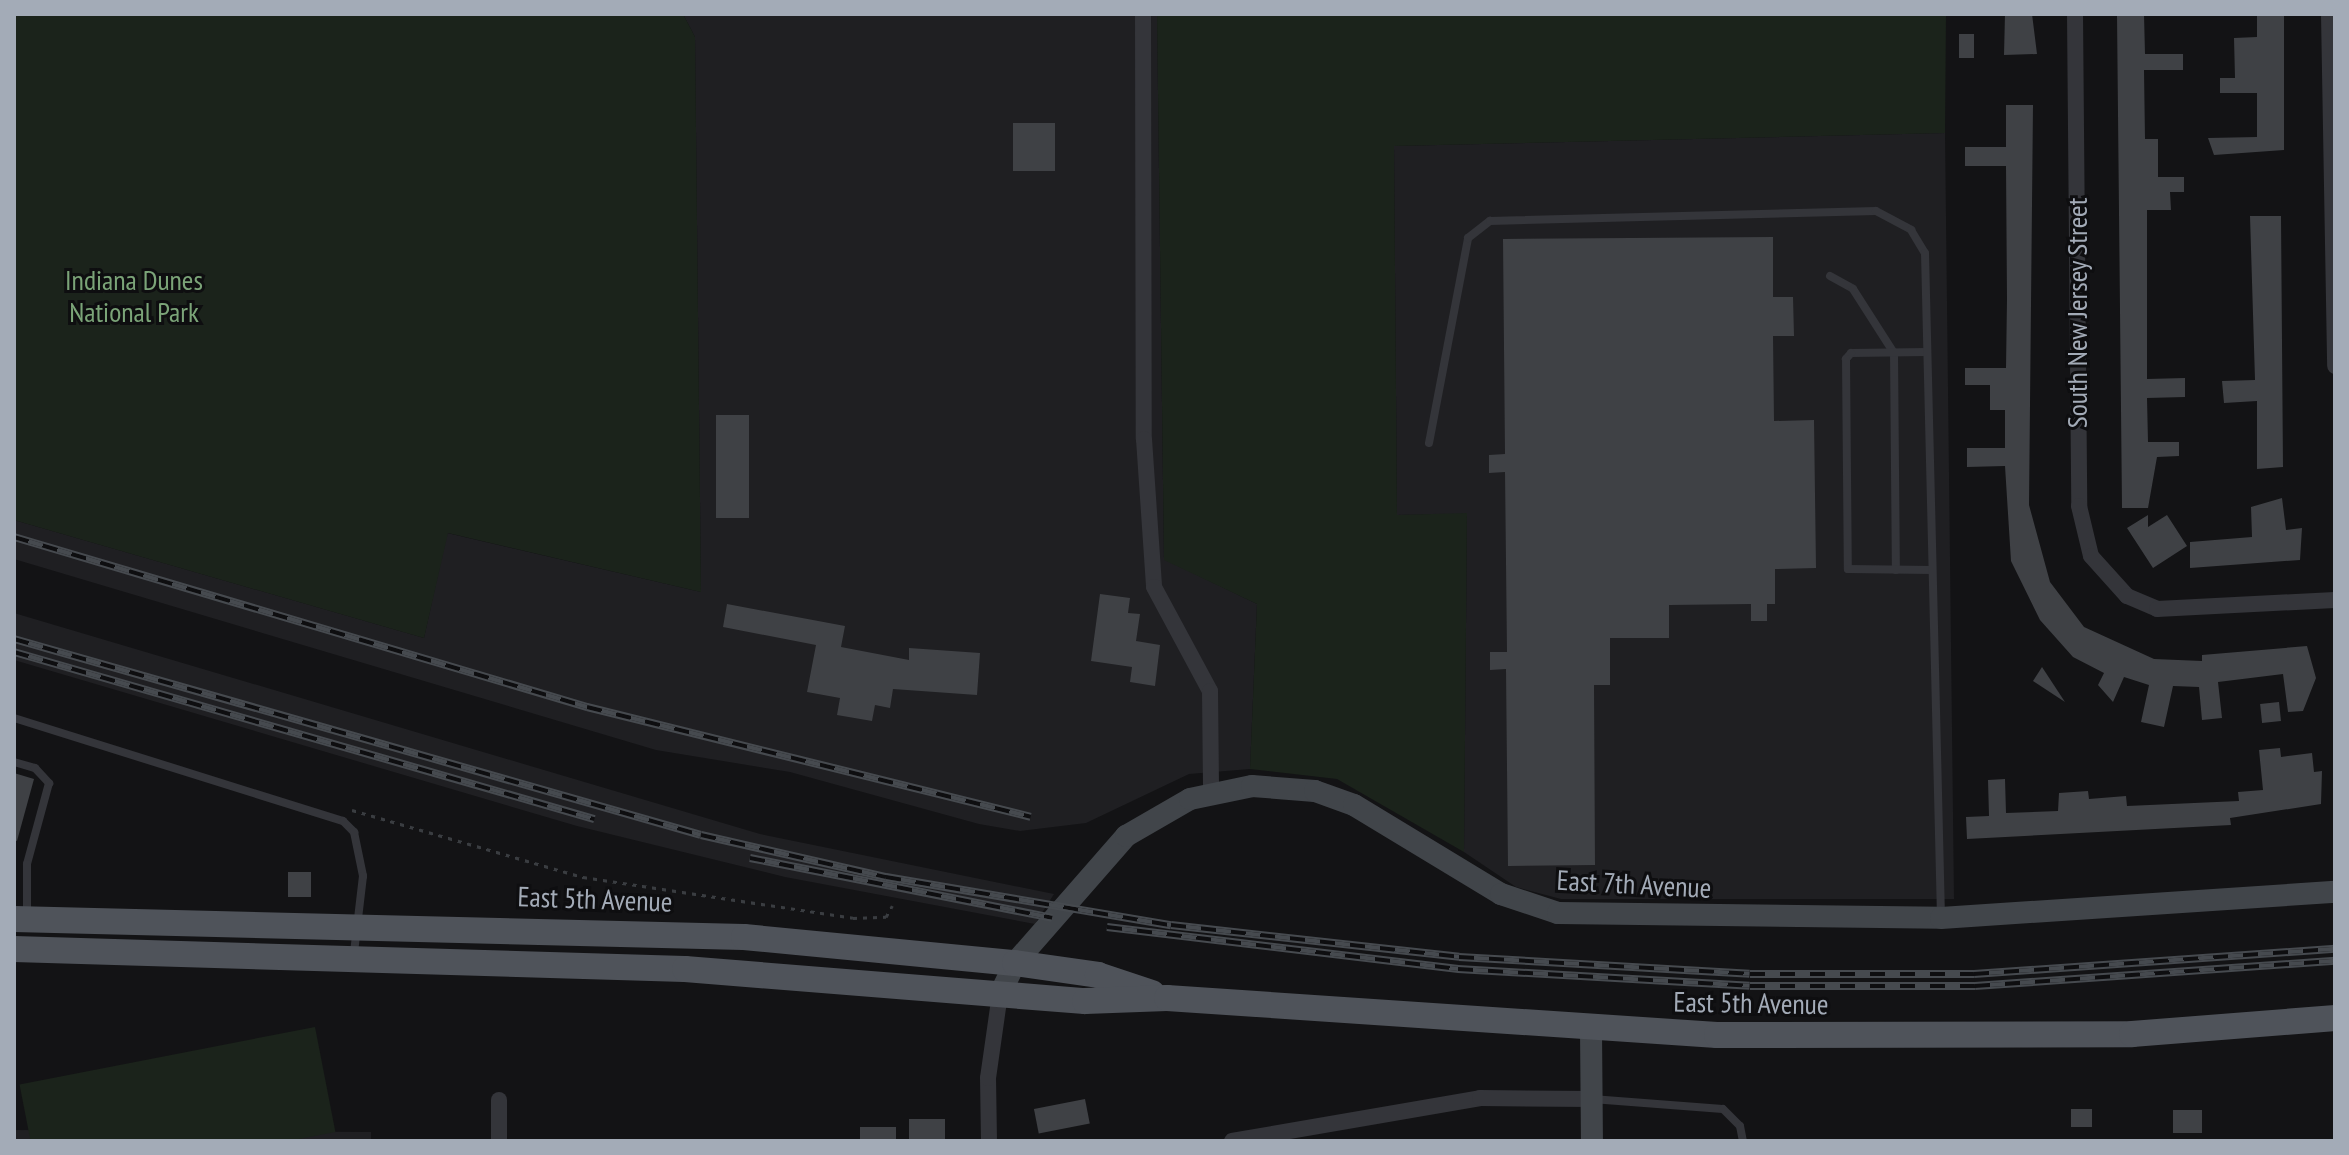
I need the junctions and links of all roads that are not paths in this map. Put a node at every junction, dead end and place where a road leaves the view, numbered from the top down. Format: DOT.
graph roads {
  1 [pos="1143,14"];
  2 [pos="2075,14"];
  3 [pos="2329,14"];
  4 [pos="2332,85"];
  5 [pos="1830,276"];
  6 [pos="2334,338"];
  7 [pos="1927,352"];
  8 [pos="1894,353"];
  9 [pos="2335,366"];
  10 [pos="1429,443"];
  11 [pos="1896,570"];
  12 [pos="1932,570"];
  13 [pos="2335,600"];
  14 [pos="14,718"];
  15 [pos="14,762"];
  16 [pos="1211,792"];
  17 [pos="14,863"];
  18 [pos="27,864"];
  19 [pos="2335,892"];
  20 [pos="1941,918"];
  21 [pos="20,920"];
  22 [pos="354,924"];
  23 [pos="14,949"];
  24 [pos="354,954"];
  25 [pos="1015,963"];
  26 [pos="1000,994"];
  27 [pos="1167,998"];
  28 [pos="2335,1018"];
  29 [pos="1591,1031"];
  30 [pos="1592,1099"];
  31 [pos="499,1100"];
  32 [pos="499,1141"];
  33 [pos="989,1141"];
  34 [pos="1232,1141"];
  35 [pos="1592,1141"];
  36 [pos="1743,1141"];
  1 -- 16 [label="street"];
  2 -- 13 [label="street, South New Jersey Street"];
  3 -- 4 [label="street"];
  4 -- 6 [label="street"];
  5 -- 8 [label="lane"];
  6 -- 9 [label="street"];
  7 -- 8 [label="lane"];
  7 -- 10 [label="lane"];
  7 -- 12 [label="lane"];
  8 -- 11 [label="lane"];
  8 -- 11 [label="lane"];
  11 -- 12 [label="lane"];
  12 -- 20 [label="lane"];
  14 -- 22 [label="lane"];
  15 -- 18 [label="lane"];
  16 -- 20 [label="street, East 7th Avenue"];
  16 -- 25 [label="street, East 7th Avenue"];
  17 -- 18 [label="lane"];
  18 -- 21 [label="lane"];
  19 -- 20 [label="street, East 7th Avenue"];
  21 -- 22 [label="main road, East 5th Avenue"];
  22 -- 24 [label="lane"];
  22 -- 25 [label="main road, East 5th Avenue"];
  23 -- 24 [label="main road, East 5th Avenue"];
  24 -- 26 [label="main road, East 5th Avenue"];
  25 -- 26 [label="street, East 7th Avenue"];
  25 -- 27 [label="main road, East 5th Avenue"];
  26 -- 27 [label="main road, East 5th Avenue"];
  26 -- 33 [label="street"];
  27 -- 29 [label="main road, East 5th Avenue"];
  28 -- 29 [label="main road, East 5th Avenue"];
  29 -- 30 [label="street"];
  30 -- 34 [label="street"];
  30 -- 35 [label="street"];
  30 -- 36 [label="lane"];
  31 -- 32 [label="street"];
}
